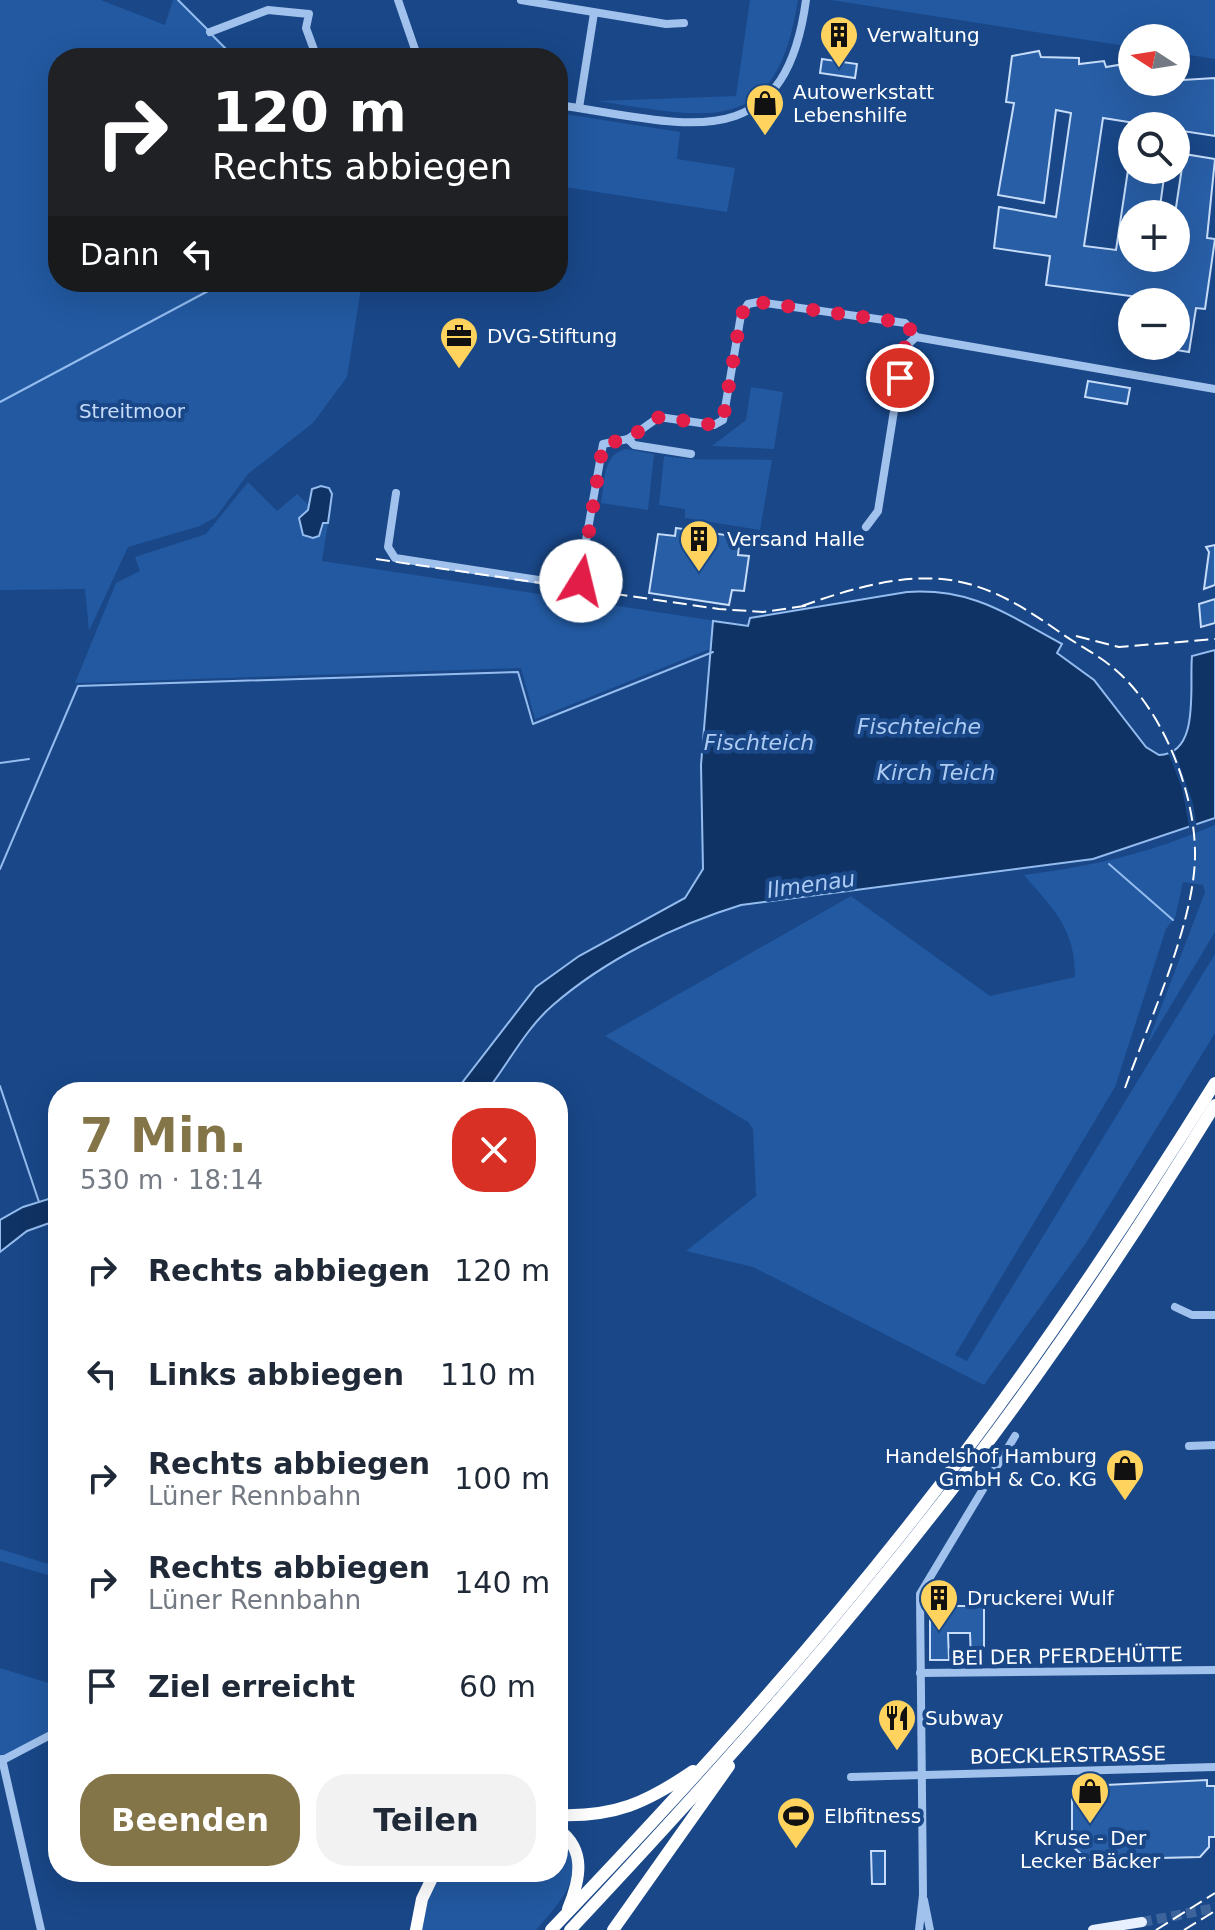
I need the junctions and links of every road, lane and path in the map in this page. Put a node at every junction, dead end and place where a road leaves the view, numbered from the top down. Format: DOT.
graph roads {
  1 [pos="398,0"];
  2 [pos="521,0"];
  3 [pos="806,0"];
  4 [pos="594,13"];
  5 [pos="684,23"];
  6 [pos="210,32"];
  7 [pos="313,48"];
  8 [pos="415,48"];
  9 [pos="568,106"];
  10 [pos="579,108"];
  11 [pos="916,337"];
  12 [pos="1215,389"];
  13 [pos="628,439"];
  14 [pos="691,454"];
  15 [pos="396,493"];
  16 [pos="866,527"];
  17 [pos="1215,1083"];
  18 [pos="1215,1105"];
  19 [pos="1175,1307"];
  20 [pos="1215,1315"];
  21 [pos="1015,1436"];
  22 [pos="1215,1445"];
  23 [pos="1189,1446"];
  24 [pos="1215,1670"];
  25 [pos="920,1673"];
  26 [pos="766,1714"];
  27 [pos="48,1736"];
  28 [pos="1,1760"];
  29 [pos="709,1760"];
  30 [pos="1215,1767"];
  31 [pos="921,1776"];
  32 [pos="851,1777"];
  33 [pos="568,1815"];
  34 [pos="568,1840"];
  35 [pos="422,1882"];
  36 [pos="430,1882"];
  37 [pos="923,1895"];
  38 [pos="565,1915"];
  39 [pos="1142,1922"];
  40 [pos="932,1928"];
  41 [pos="41,1930"];
  42 [pos="408,1930"];
  43 [pos="416,1930"];
  44 [pos="551,1930"];
  45 [pos="570,1930"];
  46 [pos="613,1930"];
  47 [pos="919,1930"];
  48 [pos="1093,1930"];
  1 -- 8 [label="street"];
  2 -- 4 [label="street"];
  3 -- 10 [label="street"];
  4 -- 5 [label="street"];
  4 -- 10 [label="street"];
  6 -- 7 [label="street"];
  9 -- 10 [label="street"];
  11 -- 12 [label="street"];
  11 -- 13 [label="street"];
  11 -- 16 [label="street"];
  13 -- 14 [label="street"];
  13 -- 15 [label="street"];
  17 -- 29 [label="highway"];
  18 -- 26 [label="highway"];
  19 -- 20 [label="street"];
  21 -- 25 [label="street"];
  22 -- 23 [label="street"];
  24 -- 25 [label="street, BEI DER PFERDEHÜTTE"];
  25 -- 31 [label="street"];
  26 -- 45 [label="highway"];
  26 -- 46 [label="highway"];
  27 -- 28 [label="street"];
  28 -- 41 [label="street"];
  29 -- 33 [label="highway"];
  29 -- 38 [label="highway"];
  30 -- 31 [label="street, BOECKLERSTRASSE"];
  31 -- 32 [label="street"];
  31 -- 37 [label="street"];
  34 -- 38 [label="highway"];
  35 -- 42 [label="highway"];
  36 -- 43 [label="highway"];
  37 -- 40 [label="street"];
  37 -- 47 [label="street"];
  38 -- 44 [label="highway"];
  39 -- 48 [label="main road"];
}
